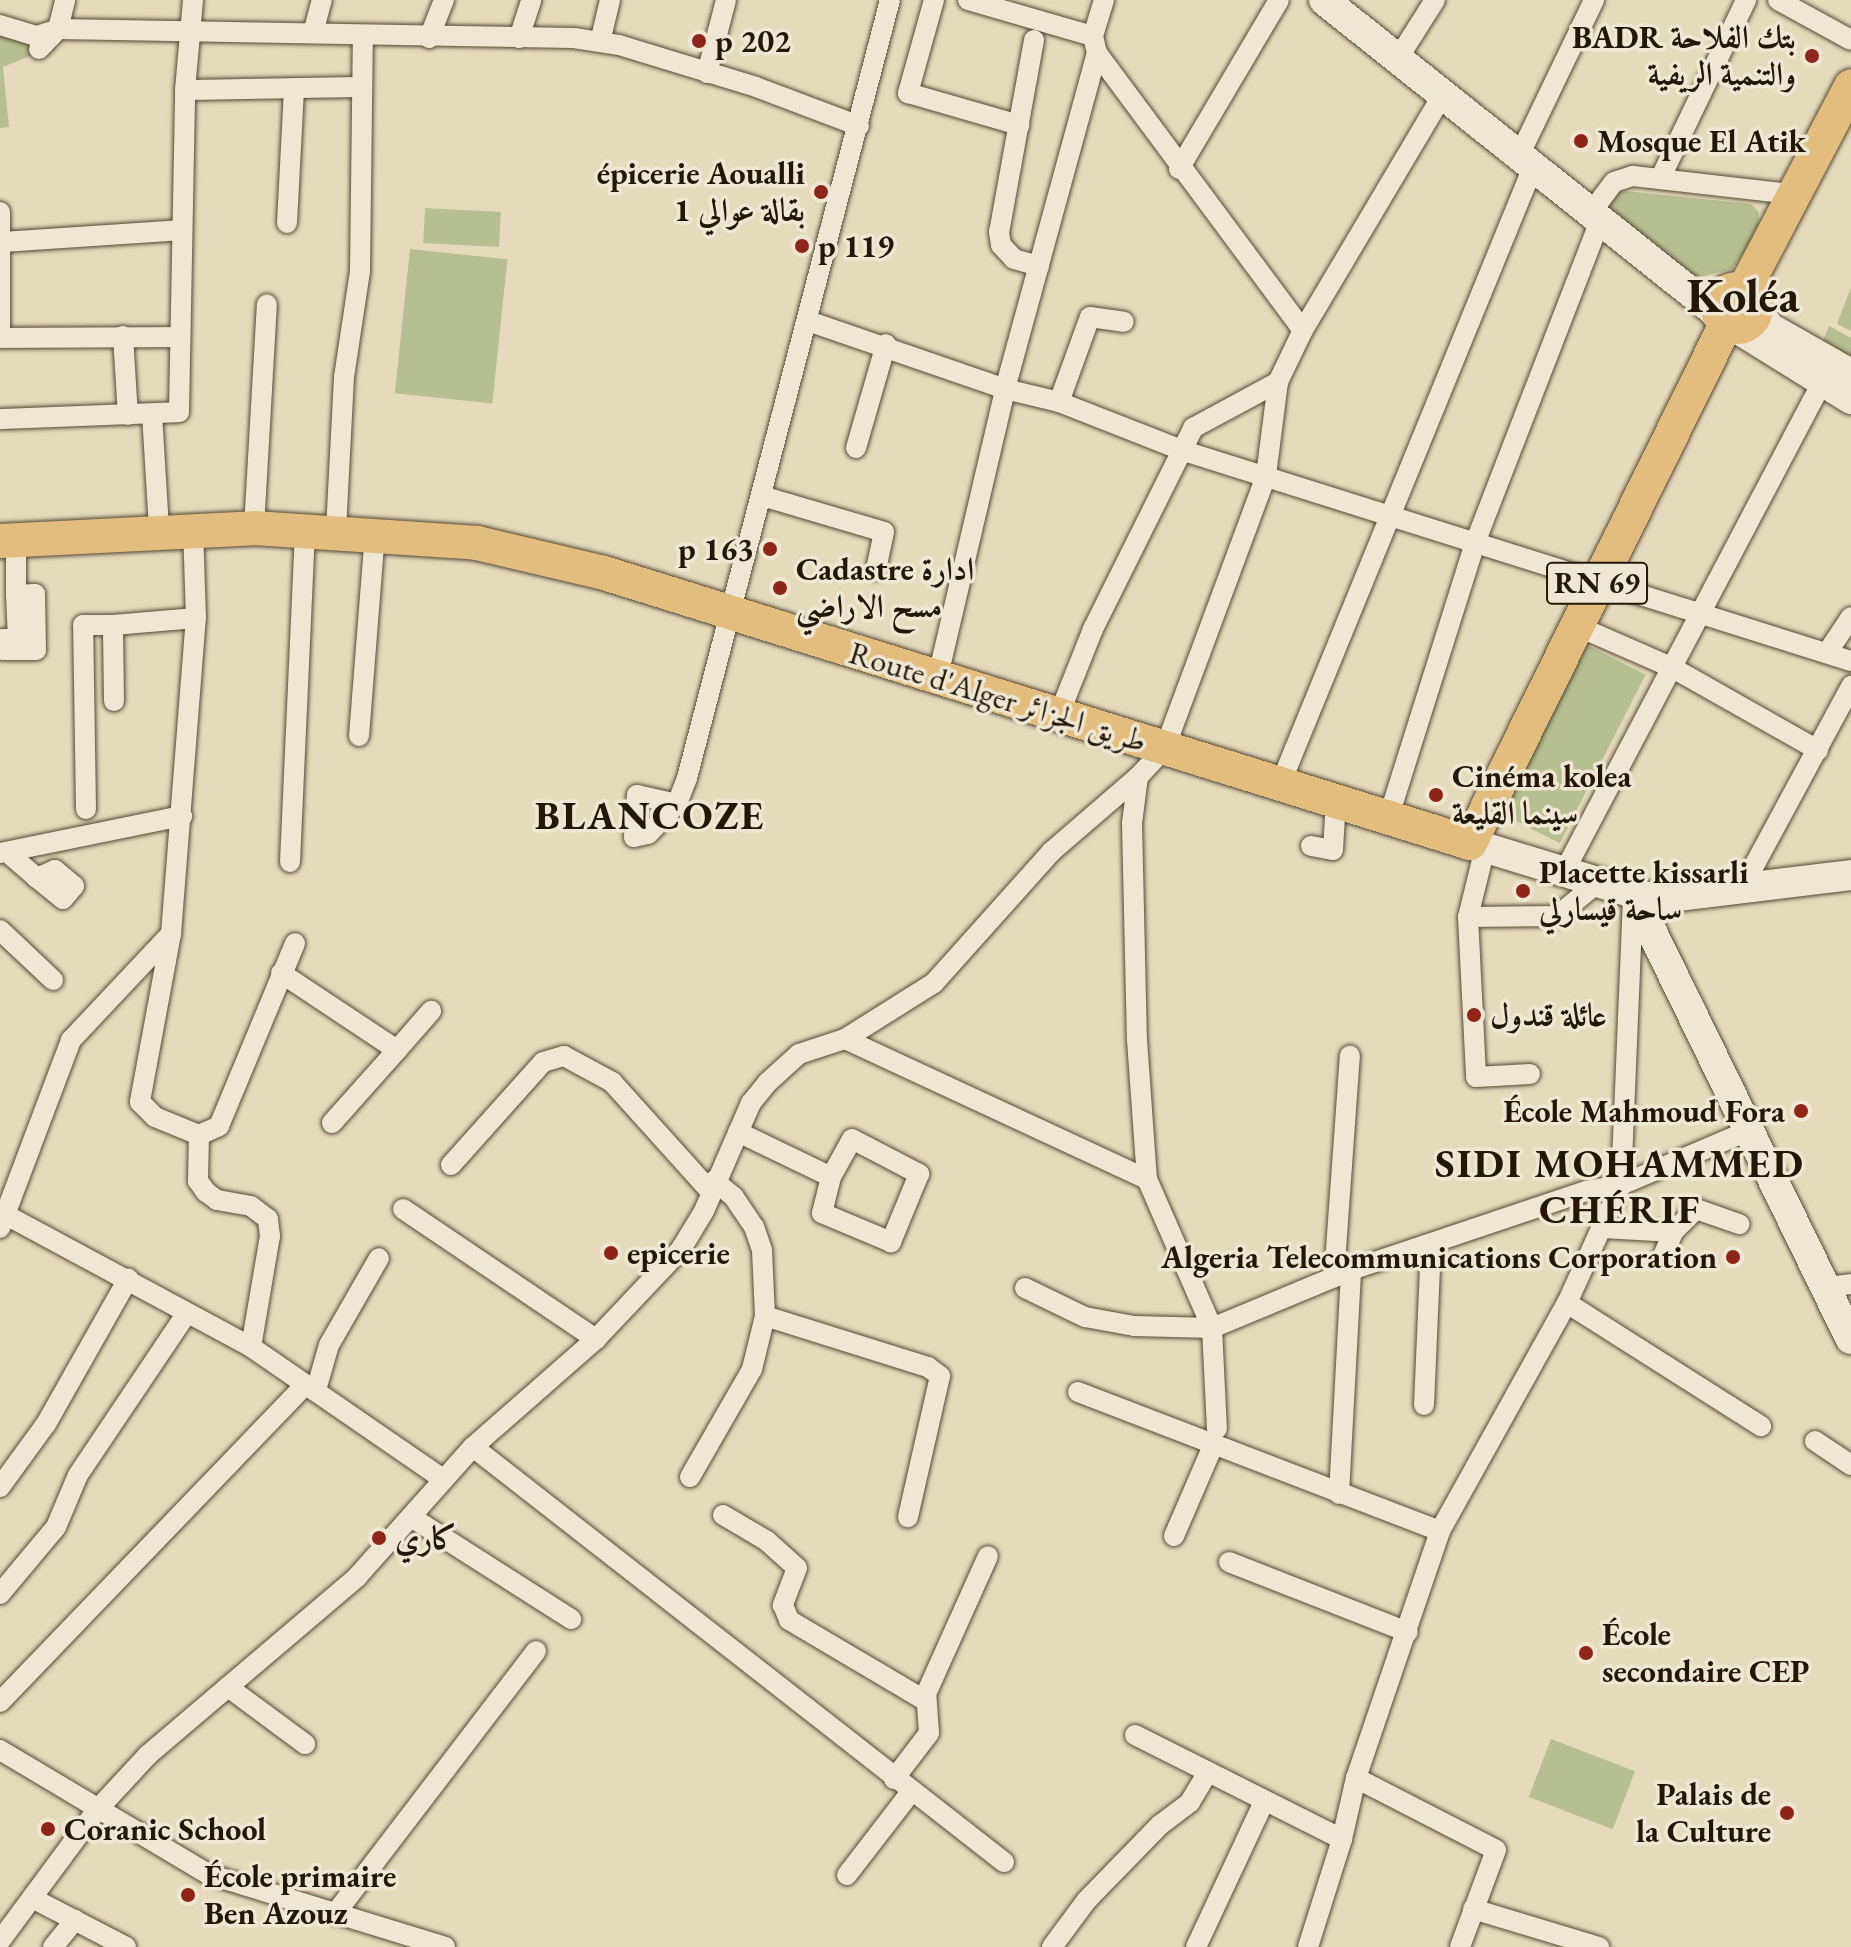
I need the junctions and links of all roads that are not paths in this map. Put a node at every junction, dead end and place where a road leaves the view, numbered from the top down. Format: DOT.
graph roads {
  1 [pos="65,0"];
  2 [pos="193,0"];
  3 [pos="322,0"];
  4 [pos="444,0"];
  5 [pos="531,0"];
  6 [pos="610,0"];
  7 [pos="726,0"];
  8 [pos="890,0"];
  9 [pos="934,0"];
  10 [pos="968,0"];
  11 [pos="1104,0"];
  12 [pos="1279,0"];
  13 [pos="1324,0"];
  14 [pos="1435,0"];
  15 [pos="1594,0"];
  16 [pos="1746,0"];
  17 [pos="1778,0"];
  18 [pos="0,25"];
  19 [pos="58,29"];
  20 [pos="190,32"];
  21 [pos="313,33"];
  22 [pos="363,35"];
  23 [pos="429,38"];
  24 [pos="519,38"];
  25 [pos="1034,40"];
  26 [pos="1851,40"];
  27 [pos="600,42"];
  28 [pos="1095,45"];
  29 [pos="39,49"];
  30 [pos="1397,60"];
  31 [pos="707,73"];
  32 [pos="1851,86"];
  33 [pos="361,87"];
  34 [pos="294,88"];
  35 [pos="185,90"];
  36 [pos="1443,94"];
  37 [pos="1019,125"];
  38 [pos="859,126"];
  39 [pos="1526,161"];
  40 [pos="1179,169"];
  41 [pos="1660,179"];
  42 [pos="1792,194"];
  43 [pos="0,212"];
  44 [pos="1594,219"];
  45 [pos="287,223"];
  46 [pos="181,230"];
  47 [pos="1,242"];
  48 [pos="1039,266"];
  49 [pos="267,304"];
  50 [pos="1736,313"];
  51 [pos="808,321"];
  52 [pos="1124,322"];
  53 [pos="1303,330"];
  54 [pos="123,336"];
  55 [pos="0,337"];
  56 [pos="179,337"];
  57 [pos="886,344"];
  58 [pos="1835,373"];
  59 [pos="1278,382"];
  60 [pos="1005,389"];
  61 [pos="1851,399"];
  62 [pos="1059,402"];
  63 [pos="152,414"];
  64 [pos="128,415"];
  65 [pos="0,419"];
  66 [pos="856,448"];
  67 [pos="1184,451"];
  68 [pos="1266,476"];
  69 [pos="762,496"];
  70 [pos="1387,515"];
  71 [pos="254,528"];
  72 [pos="193,529"];
  73 [pos="159,530"];
  74 [pos="320,530"];
  75 [pos="375,533"];
  76 [pos="8,541"];
  77 [pos="1475,543"];
  78 [pos="876,570"];
  79 [pos="1598,582"];
  80 [pos="16,595"];
  81 [pos="1699,610"];
  82 [pos="731,612"];
  83 [pos="1851,617"];
  84 [pos="196,618"];
  85 [pos="113,625"];
  86 [pos="1577,626"];
  87 [pos="1827,653"];
  88 [pos="1851,661"];
  89 [pos="1671,667"];
  90 [pos="937,680"];
  91 [pos="1851,686"];
  92 [pos="114,701"];
  93 [pos="1058,717"];
  94 [pos="359,736"];
  95 [pos="1165,748"];
  96 [pos="1818,750"];
  97 [pos="1138,777"];
  98 [pos="1282,780"];
  99 [pos="1336,800"];
  100 [pos="677,804"];
  101 [pos="86,809"];
  102 [pos="182,816"];
  103 [pos="1388,819"];
  104 [pos="1311,846"];
  105 [pos="1477,846"];
  106 [pos="4,853"];
  107 [pos="290,862"];
  108 [pos="1564,872"];
  109 [pos="1851,875"];
  110 [pos="37,878"];
  111 [pos="1595,885"];
  112 [pos="1742,888"];
  113 [pos="1634,895"];
  114 [pos="1468,917"];
  115 [pos="0,930"];
  116 [pos="171,934"];
  117 [pos="295,943"];
  118 [pos="281,973"];
  119 [pos="53,980"];
  120 [pos="431,1011"];
  121 [pos="845,1039"];
  122 [pos="397,1050"];
  123 [pos="1350,1056"];
  124 [pos="1530,1074"];
  125 [pos="332,1123"];
  126 [pos="738,1132"];
  127 [pos="1745,1132"];
  128 [pos="199,1135"];
  129 [pos="451,1165"];
  130 [pos="831,1177"];
  131 [pos="1147,1179"];
  132 [pos="1621,1185"];
  133 [pos="712,1186"];
  134 [pos="403,1209"];
  135 [pos="3,1222"];
  136 [pos="1739,1224"];
  137 [pos="1604,1228"];
  138 [pos="1673,1232"];
  139 [pos="1431,1245"];
  140 [pos="1663,1256"];
  141 [pos="379,1258"];
  142 [pos="1343,1273"];
  143 [pos="128,1279"];
  144 [pos="1839,1286"];
  145 [pos="1025,1288"];
  146 [pos="1567,1303"];
  147 [pos="187,1313"];
  148 [pos="765,1316"];
  149 [pos="1212,1328"];
  150 [pos="596,1339"];
  151 [pos="1851,1339"];
  152 [pos="251,1347"];
  153 [pos="311,1387"];
  154 [pos="1078,1392"];
  155 [pos="1424,1405"];
  156 [pos="1761,1426"];
  157 [pos="1215,1438"];
  158 [pos="1815,1441"];
  159 [pos="473,1447"];
  160 [pos="1851,1465"];
  161 [pos="690,1477"];
  162 [pos="443,1479"];
  163 [pos="0,1487"];
  164 [pos="1339,1494"];
  165 [pos="723,1515"];
  166 [pos="411,1517"];
  167 [pos="908,1517"];
  168 [pos="1440,1531"];
  169 [pos="1174,1536"];
  170 [pos="988,1556"];
  171 [pos="1229,1562"];
  172 [pos="0,1594"];
  173 [pos="571,1619"];
  174 [pos="1408,1632"];
  175 [pos="536,1651"];
  176 [pos="228,1687"];
  177 [pos="926,1701"];
  178 [pos="0,1702"];
  179 [pos="1135,1735"];
  180 [pos="305,1744"];
  181 [pos="0,1750"];
  182 [pos="1207,1774"];
  183 [pos="1356,1778"];
  184 [pos="894,1779"];
  185 [pos="911,1792"];
  186 [pos="1264,1802"];
  187 [pos="97,1810"];
  188 [pos="1342,1839"];
  189 [pos="1004,1862"];
  190 [pos="847,1875"];
  191 [pos="32,1898"];
  192 [pos="1473,1909"];
  193 [pos="335,1914"];
  194 [pos="75,1920"];
  195 [pos="3,1931"];
  196 [pos="97,1941"];
  197 [pos="432,1945"];
  198 [pos="53,1947"];
  199 [pos="126,1947"];
  200 [pos="1052,1947"];
  201 [pos="1196,1947"];
  202 [pos="1308,1947"];
  203 [pos="1460,1947"];
  204 [pos="1599,1947"];
  1 -- 19 [label="street"];
  2 -- 20 [label="street"];
  3 -- 21 [label="street"];
  4 -- 23 [label="street"];
  5 -- 24 [label="street"];
  6 -- 27 [label="street"];
  7 -- 31 [label="street"];
  8 -- 38 [label="street"];
  9 -- 37 [label="street"];
  10 -- 28 [label="street"];
  11 -- 28 [label="street"];
  12 -- 40 [label="street"];
  13 -- 30 [label="main road"];
  14 -- 30 [label="street"];
  15 -- 39 [label="street"];
  16 -- 41 [label="street"];
  17 -- 26 [label="street"];
  18 -- 19 [label="street"];
  19 -- 20 [label="street"];
  19 -- 29 [label="street"];
  20 -- 21 [label="street"];
  20 -- 35 [label="street"];
  21 -- 22 [label="street"];
  22 -- 23 [label="street"];
  22 -- 33 [label="street"];
  23 -- 24 [label="street"];
  24 -- 27 [label="street"];
  25 -- 37 [label="street"];
  27 -- 31 [label="street"];
  28 -- 40 [label="street"];
  28 -- 48 [label="street"];
  30 -- 36 [label="main road"];
  31 -- 38 [label="street"];
  32 -- 42 [label="main road, RN 69"];
  33 -- 34 [label="street"];
  33 -- 74 [label="street"];
  34 -- 35 [label="street"];
  34 -- 45 [label="street"];
  35 -- 46 [label="street"];
  36 -- 39 [label="main road"];
  36 -- 53 [label="street"];
  37 -- 48 [label="street"];
  38 -- 51 [label="street"];
  39 -- 44 [label="main road"];
  39 -- 70 [label="street"];
  40 -- 53 [label="street"];
  41 -- 42 [label="street"];
  41 -- 44 [label="street"];
  42 -- 50 [label="main road, RN 69"];
  43 -- 47 [label="street"];
  44 -- 50 [label="main road"];
  44 -- 77 [label="street"];
  46 -- 47 [label="street"];
  46 -- 56 [label="street"];
  47 -- 55 [label="street"];
  48 -- 60 [label="street"];
  49 -- 71 [label="street"];
  50 -- 58 [label="main road"];
  50 -- 79 [label="main road, RN 69"];
  51 -- 57 [label="street"];
  51 -- 69 [label="street"];
  52 -- 62 [label="street"];
  53 -- 59 [label="street"];
  54 -- 55 [label="street"];
  54 -- 56 [label="street"];
  54 -- 64 [label="street"];
  56 -- 63 [label="street"];
  57 -- 60 [label="street"];
  57 -- 66 [label="street"];
  58 -- 61 [label="main road"];
  58 -- 81 [label="street"];
  59 -- 67 [label="street"];
  59 -- 68 [label="street"];
  60 -- 62 [label="street"];
  60 -- 90 [label="street"];
  62 -- 67 [label="street"];
  63 -- 64 [label="street"];
  63 -- 73 [label="street"];
  64 -- 65 [label="street"];
  67 -- 68 [label="street"];
  67 -- 93 [label="street"];
  68 -- 70 [label="street"];
  68 -- 95 [label="street"];
  69 -- 78 [label="street"];
  69 -- 82 [label="street"];
  70 -- 77 [label="street"];
  70 -- 98 [label="street"];
  71 -- 72 [label="main road, Route d'Alger طريق الجزائر"];
  71 -- 74 [label="main road, Route d'Alger طريق الجزائر"];
  72 -- 73 [label="main road, Route d'Alger طريق الجزائر"];
  72 -- 84 [label="street"];
  73 -- 76 [label="main road, Route d'Alger طريق الجزائر"];
  74 -- 75 [label="main road, Route d'Alger طريق الجزائر"];
  74 -- 107 [label="street"];
  75 -- 82 [label="main road, Route d'Alger طريق الجزائر"];
  75 -- 94 [label="street"];
  76 -- 80 [label="street"];
  77 -- 79 [label="street"];
  77 -- 103 [label="street"];
  79 -- 81 [label="street"];
  79 -- 86 [label="main road, RN 69"];
  81 -- 87 [label="street"];
  81 -- 89 [label="street"];
  82 -- 90 [label="main road, Route d'Alger طريق الجزائر"];
  82 -- 100 [label="street"];
  83 -- 87 [label="street"];
  84 -- 85 [label="street"];
  84 -- 102 [label="street"];
  85 -- 92 [label="street"];
  85 -- 101 [label="street"];
  86 -- 89 [label="street"];
  86 -- 105 [label="main road, RN 69"];
  87 -- 88 [label="street"];
  89 -- 96 [label="street"];
  89 -- 108 [label="street"];
  90 -- 93 [label="main road, Route d'Alger طريق الجزائر"];
  91 -- 96 [label="street"];
  93 -- 95 [label="main road, Route d'Alger طريق الجزائر"];
  95 -- 97 [label="street"];
  95 -- 98 [label="main road, Route d'Alger طريق الجزائر"];
  96 -- 112 [label="street"];
  97 -- 121 [label="street"];
  97 -- 131 [label="street"];
  98 -- 99 [label="main road, Route d'Alger طريق الجزائر"];
  99 -- 103 [label="main road, Route d'Alger طريق الجزائر"];
  99 -- 104 [label="street"];
  102 -- 106 [label="street"];
  102 -- 116 [label="street"];
  103 -- 105 [label="main road, Route d'Alger طريق الجزائر"];
  105 -- 108 [label="main road"];
  105 -- 114 [label="street"];
  106 -- 110 [label="street"];
  108 -- 111 [label="main road"];
  109 -- 112 [label="main road"];
  111 -- 113 [label="main road"];
  111 -- 114 [label="street"];
  112 -- 113 [label="main road"];
  113 -- 127 [label="main road"];
  113 -- 132 [label="street"];
  114 -- 124 [label="street"];
  115 -- 119 [label="street"];
  116 -- 128 [label="street"];
  116 -- 135 [label="street"];
  117 -- 118 [label="street"];
  118 -- 122 [label="street"];
  118 -- 128 [label="street"];
  120 -- 122 [label="street"];
  121 -- 126 [label="street"];
  121 -- 131 [label="street"];
  122 -- 125 [label="street"];
  123 -- 142 [label="street"];
  126 -- 130 [label="street"];
  126 -- 133 [label="street"];
  127 -- 132 [label="street"];
  127 -- 144 [label="main road"];
  128 -- 152 [label="street"];
  129 -- 133 [label="street"];
  130 -- 130 [label="street"];
  131 -- 149 [label="street"];
  132 -- 137 [label="street"];
  132 -- 139 [label="street"];
  133 -- 148 [label="street"];
  133 -- 150 [label="street"];
  134 -- 150 [label="street"];
  135 -- 143 [label="street"];
  136 -- 138 [label="street"];
  137 -- 138 [label="street"];
  137 -- 146 [label="street"];
  138 -- 140 [label="street"];
  139 -- 142 [label="street"];
  139 -- 155 [label="street"];
  141 -- 153 [label="street"];
  142 -- 149 [label="street"];
  142 -- 164 [label="street"];
  143 -- 147 [label="street"];
  143 -- 163 [label="street"];
  144 -- 151 [label="main road"];
  145 -- 149 [label="street"];
  146 -- 156 [label="street"];
  146 -- 168 [label="street"];
  147 -- 152 [label="street"];
  147 -- 172 [label="street"];
  148 -- 161 [label="street"];
  148 -- 167 [label="street"];
  149 -- 157 [label="street"];
  150 -- 159 [label="street"];
  152 -- 153 [label="street"];
  153 -- 162 [label="street"];
  153 -- 178 [label="street"];
  154 -- 157 [label="street"];
  157 -- 164 [label="street"];
  157 -- 169 [label="street"];
  158 -- 160 [label="street"];
  159 -- 162 [label="street"];
  159 -- 184 [label="street"];
  162 -- 166 [label="street"];
  164 -- 168 [label="street"];
  165 -- 177 [label="street"];
  166 -- 173 [label="street"];
  166 -- 176 [label="street"];
  168 -- 174 [label="street"];
  170 -- 177 [label="street"];
  171 -- 174 [label="street"];
  174 -- 183 [label="street"];
  175 -- 193 [label="street"];
  176 -- 180 [label="street"];
  176 -- 187 [label="street"];
  177 -- 184 [label="street"];
  179 -- 182 [label="street"];
  181 -- 187 [label="street"];
  182 -- 186 [label="street"];
  182 -- 200 [label="street"];
  183 -- 188 [label="street"];
  183 -- 192 [label="street"];
  184 -- 185 [label="street"];
  185 -- 189 [label="street"];
  185 -- 190 [label="street"];
  186 -- 188 [label="street"];
  186 -- 201 [label="street"];
  187 -- 191 [label="street"];
  187 -- 193 [label="street"];
  188 -- 202 [label="street"];
  191 -- 194 [label="street"];
  191 -- 195 [label="street"];
  192 -- 203 [label="street"];
  192 -- 204 [label="street"];
  193 -- 197 [label="street"];
  194 -- 196 [label="street"];
  194 -- 198 [label="street"];
  196 -- 199 [label="street"];
}
